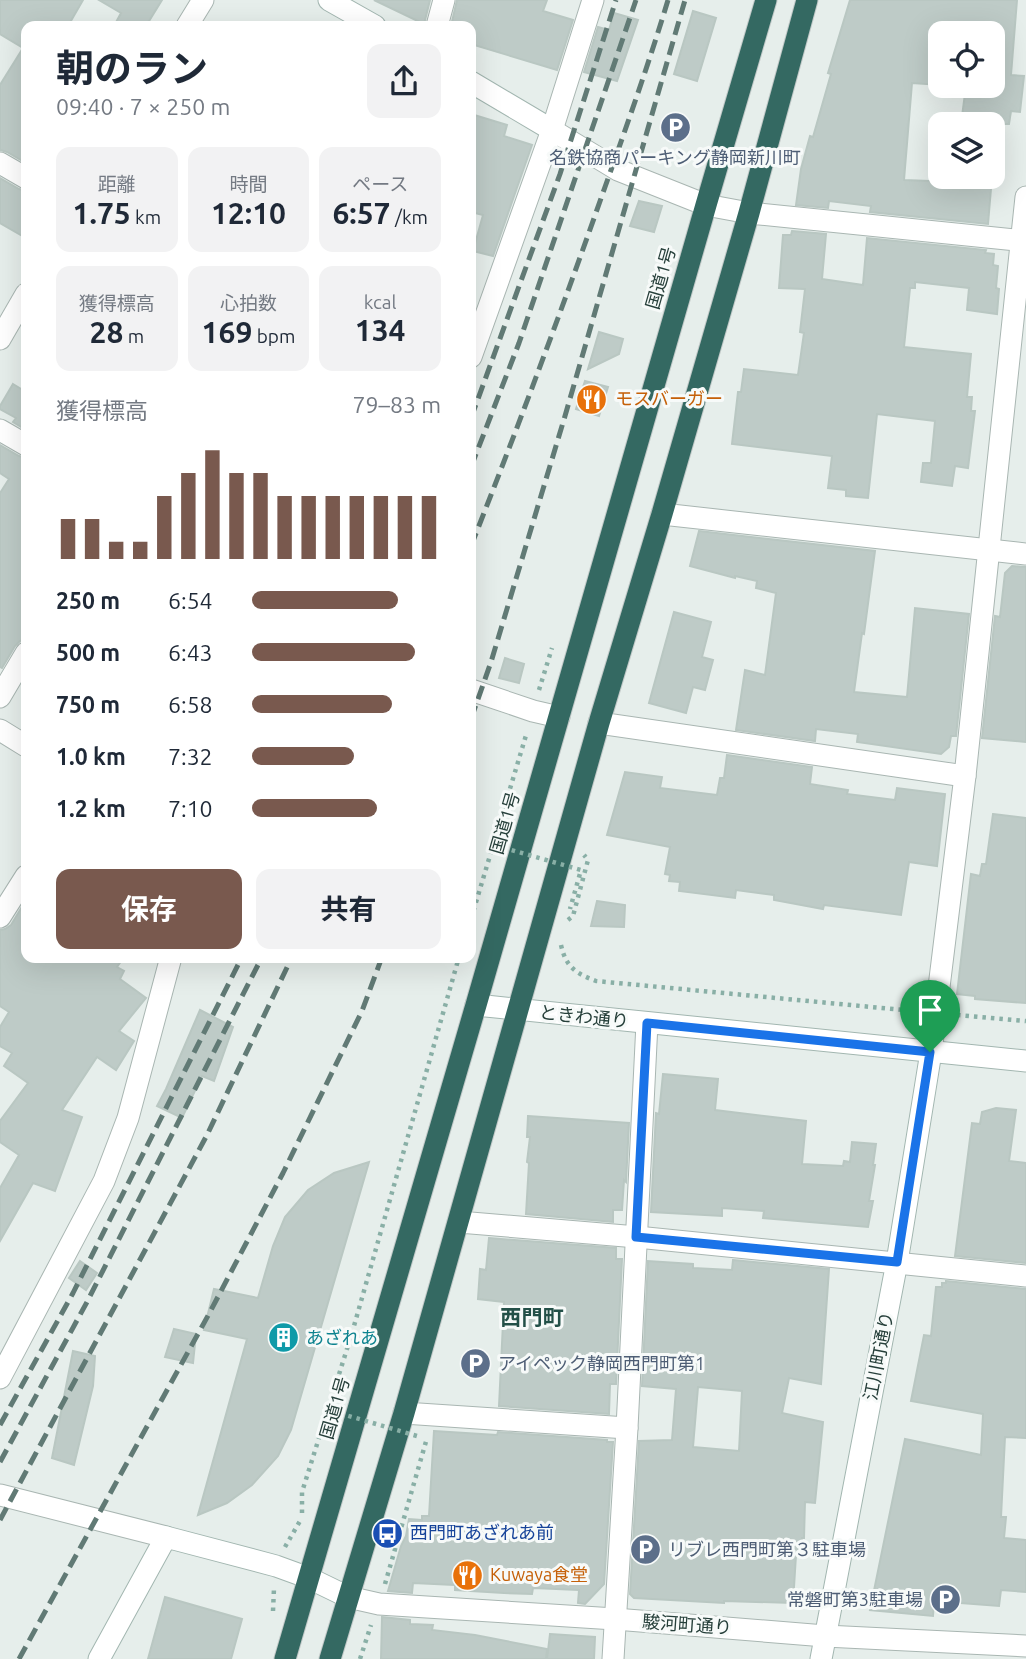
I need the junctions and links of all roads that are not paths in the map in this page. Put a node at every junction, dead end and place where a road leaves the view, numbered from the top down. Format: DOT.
graph roads {
  1 [pos="203,0"];
  2 [pos="330,0"];
  3 [pos="444,0"];
  4 [pos="593,0"];
  5 [pos="766,0"];
  6 [pos="807,0"];
  7 [pos="190,21"];
  8 [pos="366,21"];
  9 [pos="438,21"];
  10 [pos="476,85"];
  11 [pos="552,130"];
  12 [pos="0,163"];
  13 [pos="21,175"];
  14 [pos="1026,197"];
  15 [pos="706,205"];
  16 [pos="749,213"];
  17 [pos="1023,241"];
  18 [pos="21,303"];
  19 [pos="0,339"];
  20 [pos="476,343"];
  21 [pos="0,430"];
  22 [pos="21,442"];
  23 [pos="662,514"];
  24 [pos="988,550"];
  25 [pos="1026,554"];
  26 [pos="21,661"];
  27 [pos="476,692"];
  28 [pos="0,696"];
  29 [pos="559,717"];
  30 [pos="598,723"];
  31 [pos="0,730"];
  32 [pos="21,743"];
  33 [pos="965,776"];
  34 [pos="21,884"];
  35 [pos="0,917"];
  36 [pos="169,963"];
  37 [pos="476,1005"];
  38 [pos="518,1010"];
  39 [pos="647,1023"];
  40 [pos="930,1052"];
  41 [pos="1026,1061"];
  42 [pos="459,1222"];
  43 [pos="636,1237"];
  44 [pos="897,1262"];
  45 [pos="1026,1276"];
  46 [pos="0,1378"];
  47 [pos="404,1413"];
  48 [pos="627,1428"];
  49 [pos="0,1494"];
  50 [pos="166,1536"];
  51 [pos="309,1578"];
  52 [pos="348,1597"];
  53 [pos="615,1619"];
  54 [pos="825,1636"];
  55 [pos="1026,1646"];
  56 [pos="99,1659"];
  57 [pos="285,1659"];
  58 [pos="330,1659"];
  59 [pos="613,1659"];
  60 [pos="821,1659"];
  1 -- 7 [label="street"];
  2 -- 8 [label="street"];
  3 -- 9 [label="street"];
  4 -- 11 [label="street"];
  5 -- 15 [label="highway, 国道1号"];
  6 -- 16 [label="highway"];
  10 -- 11 [label="street"];
  11 -- 15 [label="street"];
  11 -- 20 [label="street"];
  12 -- 13 [label="street"];
  14 -- 17 [label="street, 江川町通り"];
  15 -- 16 [label="street"];
  15 -- 29 [label="highway, 国道1号"];
  16 -- 17 [label="street"];
  16 -- 23 [label="highway"];
  17 -- 24 [label="street, 江川町通り"];
  18 -- 19 [label="street"];
  21 -- 22 [label="street"];
  23 -- 24 [label="street"];
  23 -- 30 [label="highway"];
  24 -- 25 [label="street"];
  24 -- 33 [label="street, 江川町通り"];
  26 -- 28 [label="street"];
  27 -- 29 [label="street"];
  29 -- 37 [label="highway, 国道1号"];
  30 -- 33 [label="street"];
  30 -- 38 [label="highway"];
  31 -- 32 [label="street"];
  33 -- 40 [label="street, 江川町通り"];
  34 -- 35 [label="street"];
  36 -- 46 [label="street"];
  37 -- 38 [label="street, ときわ通り"];
  37 -- 51 [label="highway, 国道1号"];
  38 -- 39 [label="street, ときわ通り"];
  38 -- 42 [label="highway"];
  39 -- 40 [label="street, ときわ通り"];
  39 -- 43 [label="street"];
  40 -- 41 [label="street, ときわ通り"];
  40 -- 44 [label="street, 江川町通り"];
  42 -- 43 [label="street"];
  42 -- 47 [label="highway"];
  43 -- 44 [label="street"];
  43 -- 48 [label="street"];
  44 -- 45 [label="street"];
  44 -- 54 [label="street, 江川町通り"];
  47 -- 48 [label="street"];
  47 -- 52 [label="highway"];
  48 -- 53 [label="street"];
  49 -- 50 [label="street, 駿河町通り"];
  50 -- 51 [label="street, 駿河町通り"];
  50 -- 56 [label="street"];
  51 -- 52 [label="street, 駿河町通り"];
  51 -- 57 [label="highway, 国道1号"];
  52 -- 53 [label="street, 駿河町通り"];
  52 -- 58 [label="highway"];
  53 -- 54 [label="street, 駿河町通り"];
  53 -- 59 [label="street"];
  54 -- 55 [label="street, 駿河町通り"];
  54 -- 60 [label="street, 江川町通り"];
}
